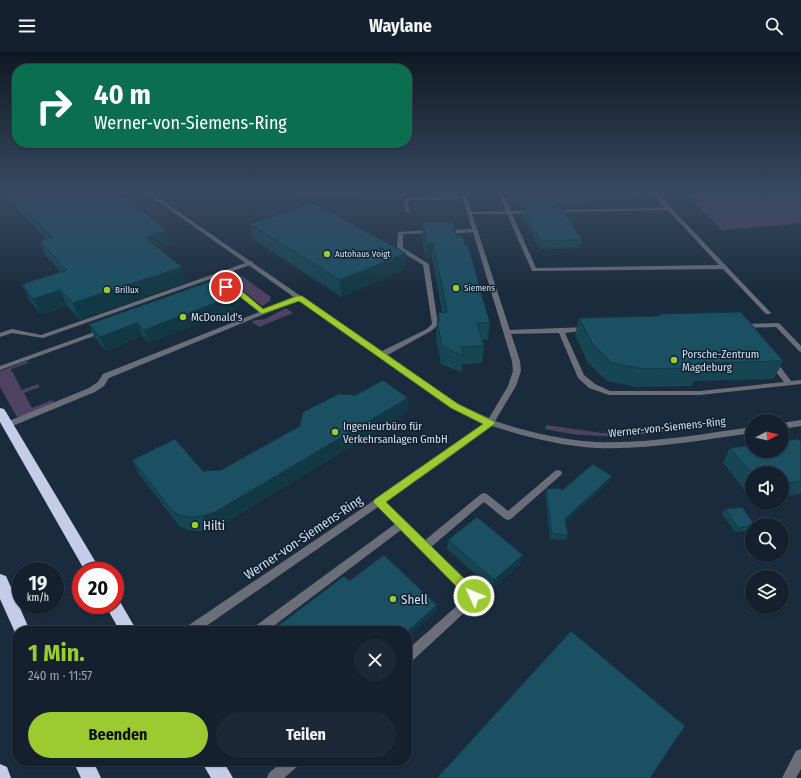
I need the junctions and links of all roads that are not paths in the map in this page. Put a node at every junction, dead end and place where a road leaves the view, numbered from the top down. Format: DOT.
graph roads {
  1 [pos="197,226"];
  2 [pos="473,226"];
  3 [pos="515,226"];
  4 [pos="684,226"];
  5 [pos="475,231"];
  6 [pos="251,263"];
  7 [pos="724,267"];
  8 [pos="217,288"];
  9 [pos="300,298"];
  10 [pos="262,312"];
  11 [pos="768,313"];
  12 [pos="733,326"];
  13 [pos="107,329"];
  14 [pos="598,329"];
  15 [pos="561,331"];
  16 [pos="507,332"];
  17 [pos="0,335"];
  18 [pos="801,350"];
  19 [pos="765,354"];
  20 [pos="381,355"];
  21 [pos="0,368"];
  22 [pos="801,382"];
  23 [pos="789,383"];
  24 [pos="0,412"];
  25 [pos="490,423"];
  26 [pos="801,423"];
  27 [pos="7,425"];
  28 [pos="789,425"];
  29 [pos="745,431"];
  30 [pos="558,473"];
  31 [pos="379,502"];
  32 [pos="401,525"];
  33 [pos="424,547"];
  34 [pos="88,562"];
  35 [pos="0,581"];
  36 [pos="119,614"];
  37 [pos="20,626"];
  38 [pos="126,626"];
  39 [pos="197,626"];
  40 [pos="265,626"];
  41 [pos="412,653"];
  42 [pos="801,756"];
  43 [pos="86,766"];
  44 [pos="215,766"];
  45 [pos="287,766"];
  46 [pos="0,774"];
  47 [pos="1,778"];
  48 [pos="92,778"];
  49 [pos="222,778"];
  50 [pos="274,778"];
  51 [pos="789,778"];
  1 -- 6 [label="street, Werner-von-Siemens-Ring"];
  2 -- 5 [label="street, Werner-von-Siemens-Ring"];
  3 -- 7 [label="street"];
  4 -- 7 [label="street"];
  5 -- 16 [label="street, Werner-von-Siemens-Ring"];
  5 -- 20 [label="street"];
  6 -- 9 [label="street, Werner-von-Siemens-Ring"];
  6 -- 17 [label="street"];
  7 -- 11 [label="street"];
  8 -- 10 [label="street"];
  9 -- 10 [label="street"];
  9 -- 20 [label="street, Werner-von-Siemens-Ring"];
  10 -- 27 [label="street"];
  12 -- 18 [label="street"];
  13 -- 21 [label="street"];
  14 -- 15 [label="street"];
  15 -- 16 [label="street"];
  15 -- 23 [label="street"];
  16 -- 25 [label="street, Werner-von-Siemens-Ring"];
  19 -- 23 [label="street"];
  20 -- 25 [label="street, Werner-von-Siemens-Ring"];
  22 -- 23 [label="street"];
  24 -- 27 [label="highway"];
  25 -- 29 [label="street, Werner-von-Siemens-Ring"];
  25 -- 31 [label="street, Werner-von-Siemens-Ring"];
  26 -- 28 [label="street"];
  27 -- 34 [label="highway"];
  30 -- 33 [label="street"];
  31 -- 32 [label="street"];
  31 -- 39 [label="street, Werner-von-Siemens-Ring"];
  32 -- 33 [label="street"];
  32 -- 40 [label="street"];
  33 -- 41 [label="street"];
  35 -- 37 [label="highway"];
  36 -- 38 [label="highway"];
  42 -- 51 [label="street"];
  43 -- 48 [label="highway"];
  44 -- 49 [label="highway"];
  45 -- 50 [label="street"];
  46 -- 47 [label="highway"];
}
